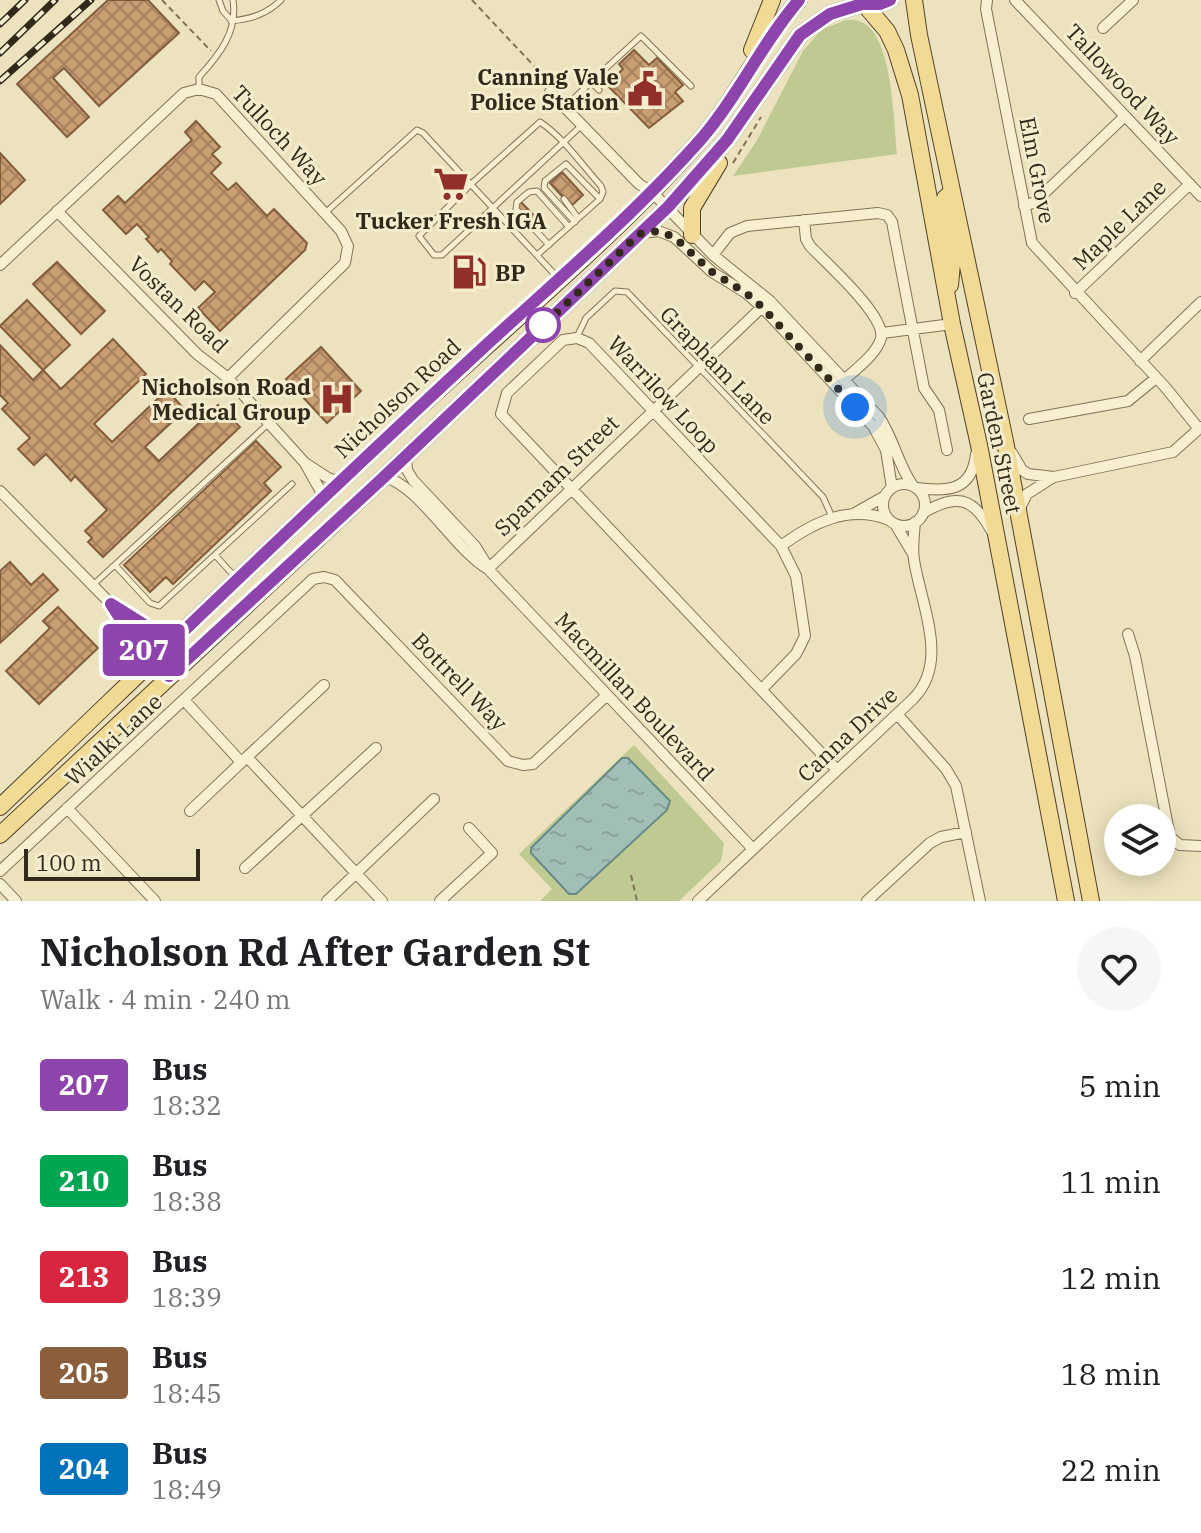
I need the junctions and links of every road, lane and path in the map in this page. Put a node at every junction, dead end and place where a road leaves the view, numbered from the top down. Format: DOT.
graph roads {
  1 [pos="162,0"];
  2 [pos="219,0"];
  3 [pos="233,0"];
  4 [pos="281,0"];
  5 [pos="472,0"];
  6 [pos="772,0"];
  7 [pos="799,0"];
  8 [pos="890,0"];
  9 [pos="914,0"];
  10 [pos="987,0"];
  11 [pos="1015,0"];
  12 [pos="1133,0"];
  13 [pos="860,3"];
  14 [pos="231,21"];
  15 [pos="1103,28"];
  16 [pos="217,58"];
  17 [pos="591,82"];
  18 [pos="691,86"];
  19 [pos="199,89"];
  20 [pos="599,90"];
  21 [pos="550,92"];
  22 [pos="737,93"];
  23 [pos="756,100"];
  24 [pos="564,107"];
  25 [pos="1125,116"];
  26 [pos="582,126"];
  27 [pos="562,144"];
  28 [pos="471,184"];
  29 [pos="1190,184"];
  30 [pos="652,192"];
  31 [pos="952,192"];
  32 [pos="1201,196"];
  33 [pos="564,199"];
  34 [pos="600,199"];
  35 [pos="1024,206"];
  36 [pos="668,207"];
  37 [pos="493,208"];
  38 [pos="57,211"];
  39 [pos="324,213"];
  40 [pos="804,220"];
  41 [pos="574,222"];
  42 [pos="639,234"];
  43 [pos="692,235"];
  44 [pos="549,245"];
  45 [pos="537,255"];
  46 [pos="713,255"];
  47 [pos="0,265"];
  48 [pos="559,279"];
  49 [pos="1075,293"];
  50 [pos="948,299"];
  51 [pos="1201,302"];
  52 [pos="762,307"];
  53 [pos="952,324"];
  54 [pos="912,330"];
  55 [pos="882,333"];
  56 [pos="577,338"];
  57 [pos="1140,361"];
  58 [pos="698,366"];
  59 [pos="228,378"];
  60 [pos="1156,378"];
  61 [pos="844,380"];
  62 [pos="652,410"];
  63 [pos="1029,419"];
  64 [pos="269,423"];
  65 [pos="1200,428"];
  66 [pos="1005,441"];
  67 [pos="979,445"];
  68 [pos="947,450"];
  69 [pos="406,456"];
  70 [pos="305,463"];
  71 [pos="384,477"];
  72 [pos="1054,477"];
  73 [pos="340,482"];
  74 [pos="292,484"];
  75 [pos="914,487"];
  76 [pos="571,488"];
  77 [pos="0,491"];
  78 [pos="888,492"];
  79 [pos="324,497"];
  80 [pos="1018,512"];
  81 [pos="923,513"];
  82 [pos="853,514"];
  83 [pos="832,517"];
  84 [pos="892,522"];
  85 [pos="915,522"];
  86 [pos="997,538"];
  87 [pos="781,546"];
  88 [pos="215,555"];
  89 [pos="913,556"];
  90 [pos="115,565"];
  91 [pos="488,569"];
  92 [pos="237,579"];
  93 [pos="93,586"];
  94 [pos="288,603"];
  95 [pos="111,604"];
  96 [pos="1128,634"];
  97 [pos="160,654"];
  98 [pos="182,664"];
  99 [pos="169,676"];
  100 [pos="324,685"];
  101 [pos="762,689"];
  102 [pos="606,696"];
  103 [pos="184,700"];
  104 [pos="897,714"];
  105 [pos="1058,731"];
  106 [pos="376,748"];
  107 [pos="244,759"];
  108 [pos="837,770"];
  109 [pos="434,799"];
  110 [pos="0,807"];
  111 [pos="67,808"];
  112 [pos="190,811"];
  113 [pos="303,815"];
  114 [pos="1051,820"];
  115 [pos="469,828"];
  116 [pos="966,832"];
  117 [pos="0,835"];
  118 [pos="1201,846"];
  119 [pos="753,849"];
  120 [pos="245,868"];
  121 [pos="0,871"];
  122 [pos="356,874"];
  123 [pos="631,875"];
  124 [pos="0,884"];
  125 [pos="16,901"];
  126 [pos="155,901"];
  127 [pos="327,901"];
  128 [pos="382,901"];
  129 [pos="440,901"];
  130 [pos="637,901"];
  131 [pos="698,901"];
  132 [pos="867,901"];
  133 [pos="980,901"];
  134 [pos="1066,901"];
  135 [pos="1091,901"];
  1 -- 16 [label="path"];
  2 -- 14 [label="lane"];
  3 -- 14 [label="lane"];
  4 -- 14 [label="lane"];
  5 -- 21 [label="path"];
  6 -- 22 [label="main road"];
  7 -- 22 [label="main road, Nicholson Road"];
  8 -- 13 [label="main road"];
  9 -- 31 [label="main road, Garden Street"];
  10 -- 35 [label="street, Elm Grove"];
  11 -- 25 [label="street, Tallowood Way"];
  12 -- 15 [label="street"];
  13 -- 23 [label="main road"];
  13 -- 50 [label="main road, Garden Street"];
  14 -- 16 [label="lane"];
  16 -- 19 [label="lane"];
  17 -- 18 [label="lane"];
  17 -- 20 [label="lane"];
  17 -- 24 [label="lane"];
  19 -- 38 [label="street, Tulloch Way"];
  19 -- 39 [label="street, Tulloch Way"];
  21 -- 24 [label="street"];
  22 -- 30 [label="main road, Nicholson Road"];
  23 -- 36 [label="main road"];
  23 -- 43 [label="main road"];
  24 -- 26 [label="street"];
  25 -- 29 [label="street, Tallowood Way"];
  25 -- 35 [label="street"];
  26 -- 27 [label="lane"];
  26 -- 30 [label="street"];
  27 -- 28 [label="lane"];
  27 -- 34 [label="lane"];
  27 -- 37 [label="lane"];
  28 -- 37 [label="lane"];
  28 -- 37 [label="lane"];
  28 -- 39 [label="lane"];
  29 -- 32 [label="street, Tallowood Way"];
  29 -- 49 [label="street, Maple Lane"];
  30 -- 36 [label="street"];
  30 -- 48 [label="main road, Nicholson Road"];
  31 -- 50 [label="main road"];
  31 -- 66 [label="main road, Garden Street"];
  33 -- 41 [label="lane"];
  34 -- 41 [label="lane"];
  34 -- 41 [label="lane"];
  35 -- 49 [label="street, Elm Grove"];
  36 -- 42 [label="main road"];
  36 -- 43 [label="street"];
  37 -- 45 [label="lane"];
  38 -- 47 [label="street, Tulloch Way"];
  38 -- 59 [label="street, Vostan Road"];
  39 -- 59 [label="street, Tulloch Way"];
  40 -- 46 [label="street"];
  40 -- 54 [label="street"];
  40 -- 55 [label="street"];
  41 -- 44 [label="lane"];
  41 -- 44 [label="lane"];
  42 -- 52 [label="street"];
  42 -- 69 [label="main road"];
  43 -- 46 [label="street"];
  44 -- 45 [label="lane"];
  45 -- 48 [label="lane"];
  46 -- 61 [label="street"];
  48 -- 73 [label="main road, Nicholson Road"];
  49 -- 57 [label="street, Elm Grove"];
  50 -- 53 [label="main road, Garden Street"];
  51 -- 57 [label="street"];
  52 -- 58 [label="street, Sparnam Street"];
  52 -- 78 [label="street"];
  53 -- 54 [label="street"];
  53 -- 67 [label="main road, Garden Street"];
  54 -- 55 [label="street"];
  54 -- 68 [label="street"];
  55 -- 61 [label="street"];
  56 -- 58 [label="lane, Grapham Lane"];
  56 -- 62 [label="street, Warrilow Loop"];
  56 -- 76 [label="street, Warrilow Loop"];
  57 -- 60 [label="street, Elm Grove"];
  58 -- 62 [label="street, Sparnam Street"];
  58 -- 83 [label="lane, Grapham Lane"];
  59 -- 64 [label="street, Vostan Road"];
  60 -- 63 [label="street"];
  60 -- 65 [label="street, Elm Grove"];
  61 -- 75 [label="street"];
  62 -- 76 [label="street, Sparnam Street"];
  62 -- 87 [label="street, Warrilow Loop"];
  64 -- 70 [label="street, Vostan Road"];
  64 -- 90 [label="lane"];
  65 -- 72 [label="street"];
  66 -- 72 [label="street"];
  66 -- 80 [label="main road, Garden Street"];
  67 -- 75 [label="street"];
  67 -- 86 [label="main road, Garden Street"];
  69 -- 71 [label="main road"];
  69 -- 91 [label="street, Macmillan Boulevard"];
  70 -- 73 [label="street, Vostan Road"];
  70 -- 79 [label="street, Vostan Road"];
  71 -- 91 [label="street, Macmillan Boulevard"];
  71 -- 98 [label="main road"];
  72 -- 80 [label="street"];
  73 -- 79 [label="main road, Nicholson Road"];
  74 -- 88 [label="lane"];
  75 -- 78 [label="street"];
  75 -- 81 [label="street"];
  76 -- 91 [label="street, Sparnam Street"];
  76 -- 101 [label="street, Warrilow Loop"];
  77 -- 93 [label="street"];
  78 -- 82 [label="street"];
  78 -- 84 [label="street"];
  79 -- 92 [label="main road, Nicholson Road"];
  80 -- 105 [label="main road, Garden Street"];
  81 -- 85 [label="street"];
  81 -- 86 [label="street"];
  82 -- 83 [label="street"];
  82 -- 84 [label="street"];
  83 -- 87 [label="street"];
  84 -- 85 [label="street"];
  84 -- 89 [label="street, Canna Drive"];
  85 -- 89 [label="street, Canna Drive"];
  86 -- 114 [label="main road, Garden Street"];
  87 -- 101 [label="street, Warrilow Loop"];
  88 -- 90 [label="lane"];
  88 -- 92 [label="lane"];
  89 -- 104 [label="street, Canna Drive"];
  90 -- 93 [label="lane"];
  91 -- 102 [label="street, Macmillan Boulevard"];
  92 -- 97 [label="main road, Nicholson Road"];
  93 -- 95 [label="street"];
  94 -- 102 [label="street, Bottrell Way"];
  94 -- 103 [label="street, Wialki Lane"];
  95 -- 97 [label="street"];
  95 -- 97 [label="street"];
  96 -- 118 [label="street"];
  97 -- 98 [label="street"];
  97 -- 99 [label="street"];
  97 -- 110 [label="main road, Nicholson Road"];
  98 -- 99 [label="main road"];
  99 -- 117 [label="main road"];
  100 -- 107 [label="street"];
  101 -- 108 [label="street, Warrilow Loop"];
  102 -- 119 [label="street, Macmillan Boulevard"];
  103 -- 107 [label="street"];
  103 -- 111 [label="street, Wialki Lane"];
  104 -- 108 [label="street, Canna Drive"];
  104 -- 116 [label="street"];
  105 -- 114 [label="main road"];
  105 -- 135 [label="main road, Garden Street"];
  106 -- 113 [label="street"];
  107 -- 112 [label="street"];
  107 -- 113 [label="street"];
  108 -- 119 [label="street, Canna Drive"];
  109 -- 122 [label="street"];
  111 -- 121 [label="street, Wialki Lane"];
  111 -- 126 [label="street"];
  113 -- 120 [label="street"];
  113 -- 122 [label="street"];
  114 -- 134 [label="main road, Garden Street"];
  115 -- 129 [label="street"];
  116 -- 132 [label="street"];
  116 -- 133 [label="street"];
  119 -- 131 [label="street, Canna Drive"];
  122 -- 127 [label="street"];
  122 -- 128 [label="street"];
  123 -- 130 [label="path"];
  124 -- 125 [label="street"];
}
